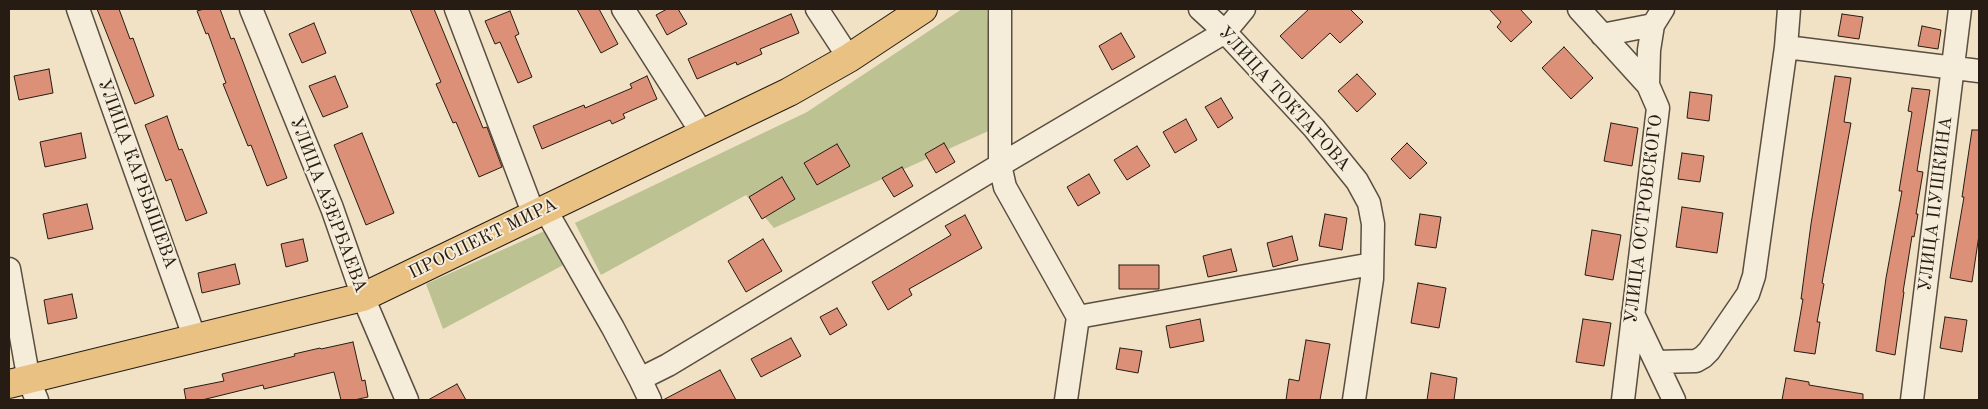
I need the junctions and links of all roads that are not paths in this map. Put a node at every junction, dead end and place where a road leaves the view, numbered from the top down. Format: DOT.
graph roads {
  1 [pos="78,9"];
  2 [pos="251,9"];
  3 [pos="456,9"];
  4 [pos="622,9"];
  5 [pos="817,9"];
  6 [pos="923,9"];
  7 [pos="1000,9"];
  8 [pos="1200,9"];
  9 [pos="1244,9"];
  10 [pos="1579,9"];
  11 [pos="1788,9"];
  12 [pos="1960,9"];
  13 [pos="1658,17"];
  14 [pos="1225,32"];
  15 [pos="1602,35"];
  16 [pos="1786,47"];
  17 [pos="849,58"];
  18 [pos="1952,68"];
  19 [pos="1979,71"];
  20 [pos="1648,85"];
  21 [pos="702,133"];
  22 [pos="1000,165"];
  23 [pos="539,212"];
  24 [pos="1372,264"];
  25 [pos="9,268"];
  26 [pos="363,297"];
  27 [pos="1633,314"];
  28 [pos="1078,317"];
  29 [pos="195,338"];
  30 [pos="1656,362"];
  31 [pos="640,379"];
  32 [pos="25,388"];
  33 [pos="1628,399"];
  34 [pos="407,400"];
  35 [pos="650,400"];
  36 [pos="1066,400"];
  37 [pos="1354,400"];
  38 [pos="1674,400"];
  39 [pos="1912,400"];
  1 -- 29 [label="street, УЛИЦА КАРБЫШЕВА"];
  2 -- 26 [label="street, УЛИЦА АЗЕРБАЕВА"];
  3 -- 23 [label="street"];
  4 -- 21 [label="street"];
  5 -- 17 [label="street"];
  6 -- 17 [label="main road, ПРОСПЕКТ МИРА"];
  7 -- 22 [label="street"];
  8 -- 14 [label="street, УЛИЦА ТОКТАРОВА"];
  9 -- 14 [label="street"];
  10 -- 15 [label="street, УЛИЦА ОСТРОВСКОГО"];
  11 -- 16 [label="street"];
  12 -- 18 [label="street, УЛИЦА ПУШКИНА"];
  13 -- 15 [label="street"];
  13 -- 20 [label="street"];
  14 -- 22 [label="street"];
  14 -- 24 [label="street, УЛИЦА ТОКТАРОВА"];
  15 -- 20 [label="street, УЛИЦА ОСТРОВСКОГО"];
  16 -- 18 [label="street"];
  16 -- 30 [label="street"];
  17 -- 21 [label="main road, ПРОСПЕКТ МИРА"];
  18 -- 19 [label="street"];
  18 -- 39 [label="street, УЛИЦА ПУШКИНА"];
  20 -- 27 [label="street, УЛИЦА ОСТРОВСКОГО"];
  21 -- 23 [label="main road, ПРОСПЕКТ МИРА"];
  22 -- 28 [label="street"];
  22 -- 31 [label="street"];
  23 -- 26 [label="main road, ПРОСПЕКТ МИРА"];
  23 -- 31 [label="street"];
  24 -- 28 [label="street"];
  24 -- 37 [label="street, УЛИЦА ТОКТАРОВА"];
  25 -- 32 [label="street"];
  26 -- 29 [label="main road, ПРОСПЕКТ МИРА"];
  26 -- 34 [label="street, УЛИЦА АЗЕРБАЕВА"];
  27 -- 30 [label="street"];
  27 -- 33 [label="street, УЛИЦА ОСТРОВСКОГО"];
  28 -- 36 [label="street"];
  29 -- 32 [label="main road, ПРОСПЕКТ МИРА"];
  30 -- 38 [label="street"];
  31 -- 35 [label="street"];
}
